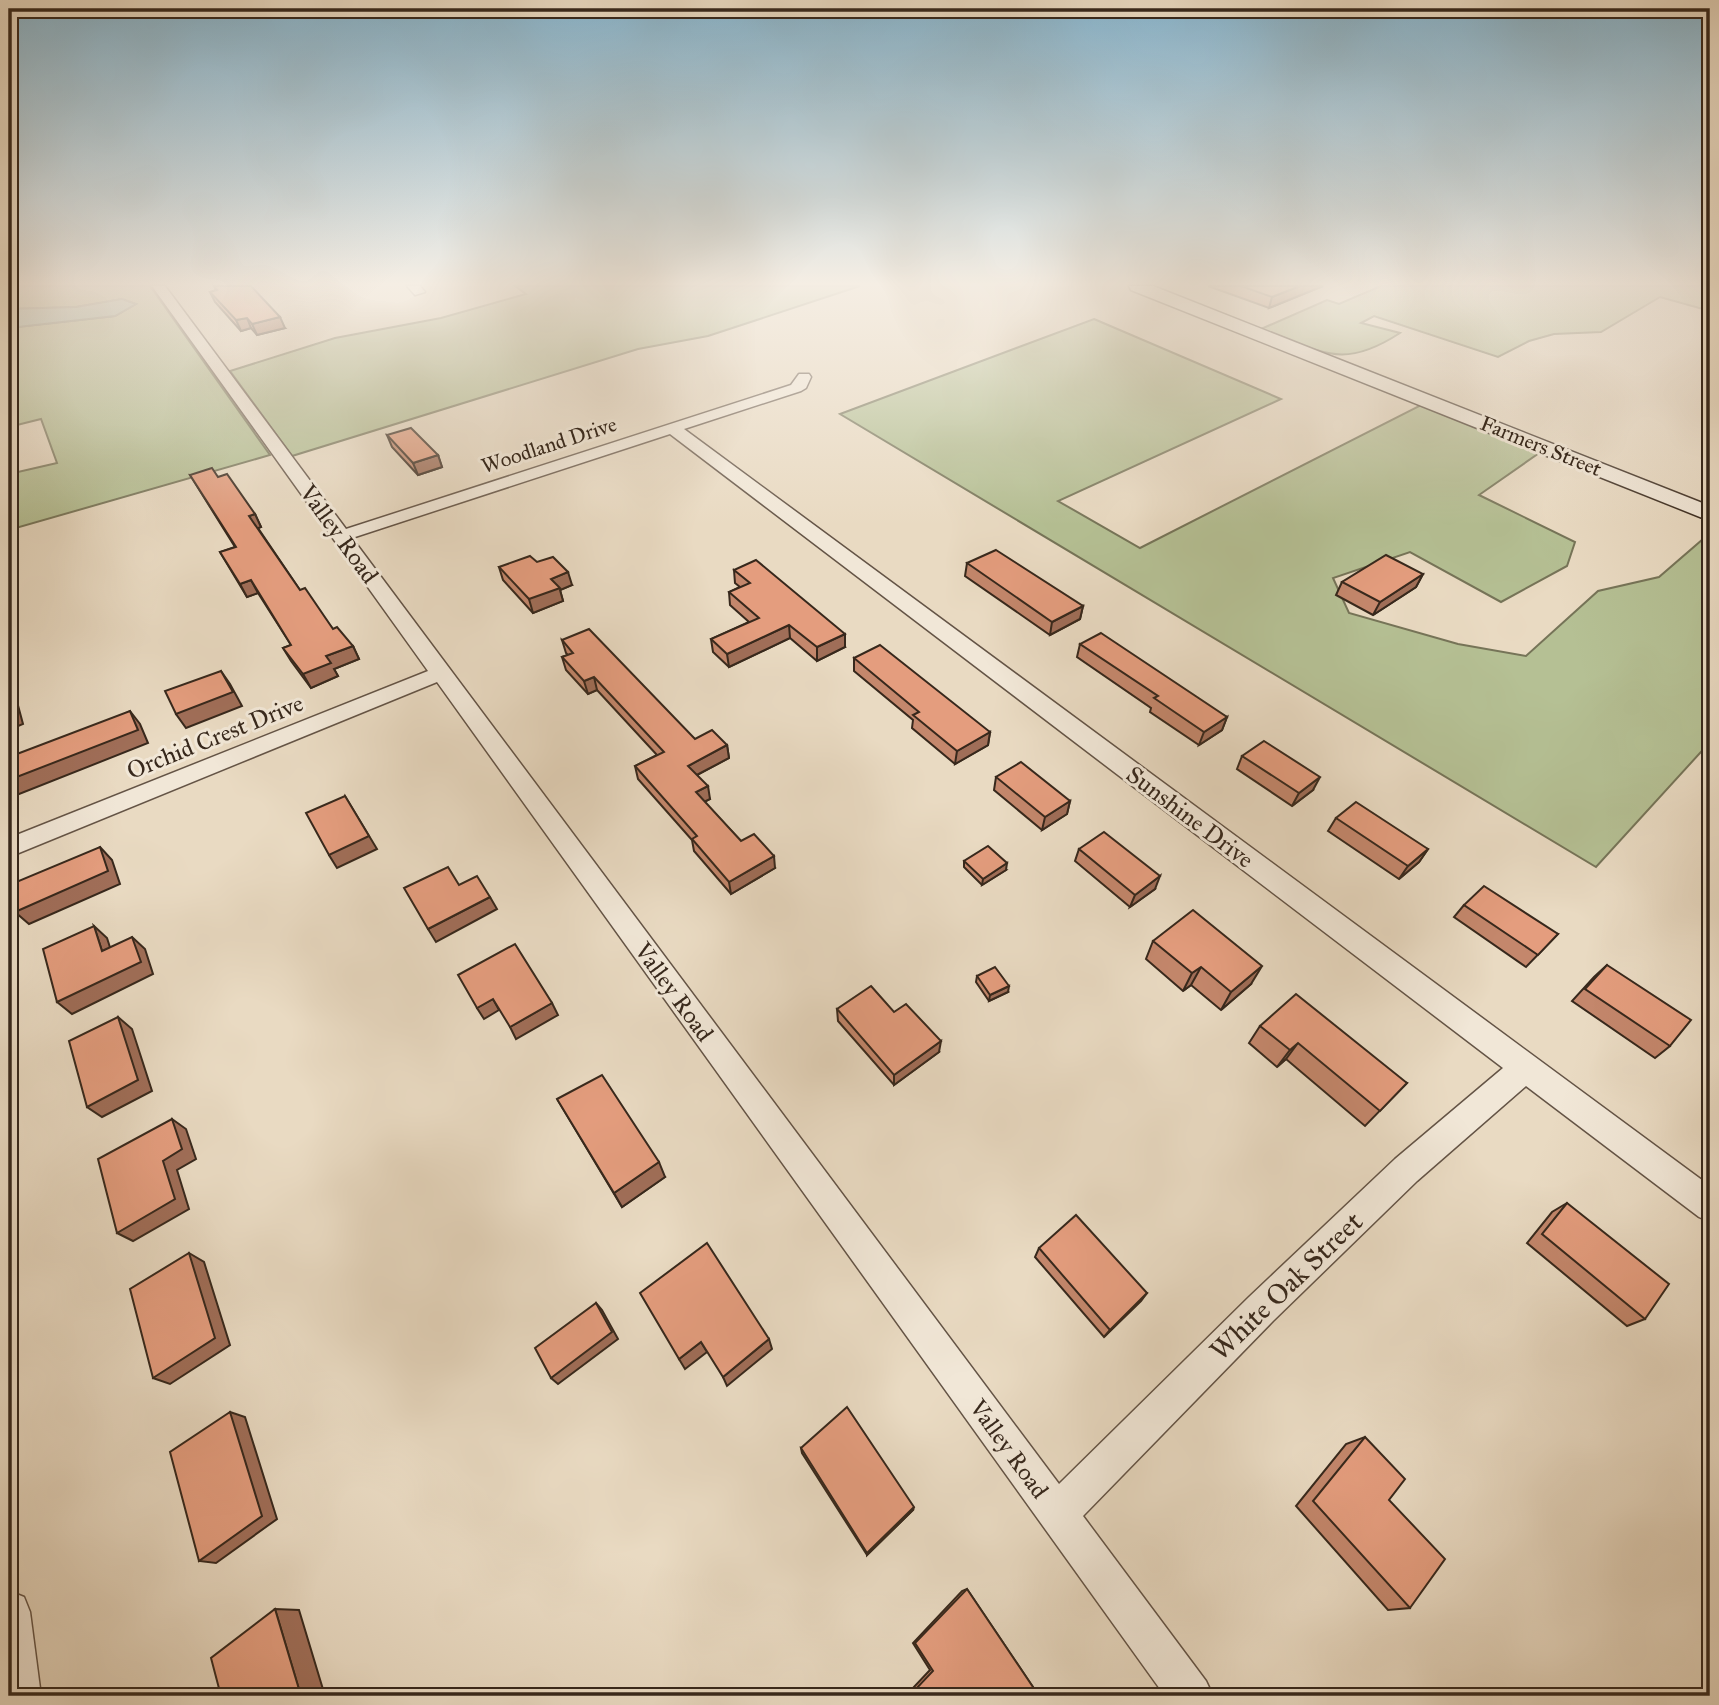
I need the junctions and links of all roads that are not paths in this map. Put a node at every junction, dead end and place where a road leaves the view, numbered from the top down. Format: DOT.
graph roads {
  1 [pos="217,366"];
  2 [pos="1337,366"];
  3 [pos="804,377"];
  4 [pos="671,426"];
  5 [pos="1710,514"];
  6 [pos="341,536"];
  7 [pos="441,673"];
  8 [pos="9,848"];
  9 [pos="1525,1068"];
  10 [pos="1710,1206"];
  11 [pos="1057,1514"];
  12 [pos="9,1612"];
  13 [pos="20,1696"];
  14 [pos="1191,1696"];
  1 -- 6 [label="street, Valley Road"];
  2 -- 5 [label="street, Farmers Street"];
  3 -- 4 [label="street, Woodland Drive"];
  4 -- 6 [label="street, Woodland Drive"];
  4 -- 9 [label="street, Sunshine Drive"];
  6 -- 7 [label="street, Valley Road"];
  7 -- 8 [label="street, Orchid Crest Drive"];
  7 -- 11 [label="street, Valley Road"];
  9 -- 10 [label="street, Sunshine Drive"];
  9 -- 11 [label="street, White Oak Street"];
  11 -- 14 [label="street, Valley Road"];
  12 -- 13 [label="street"];
}
